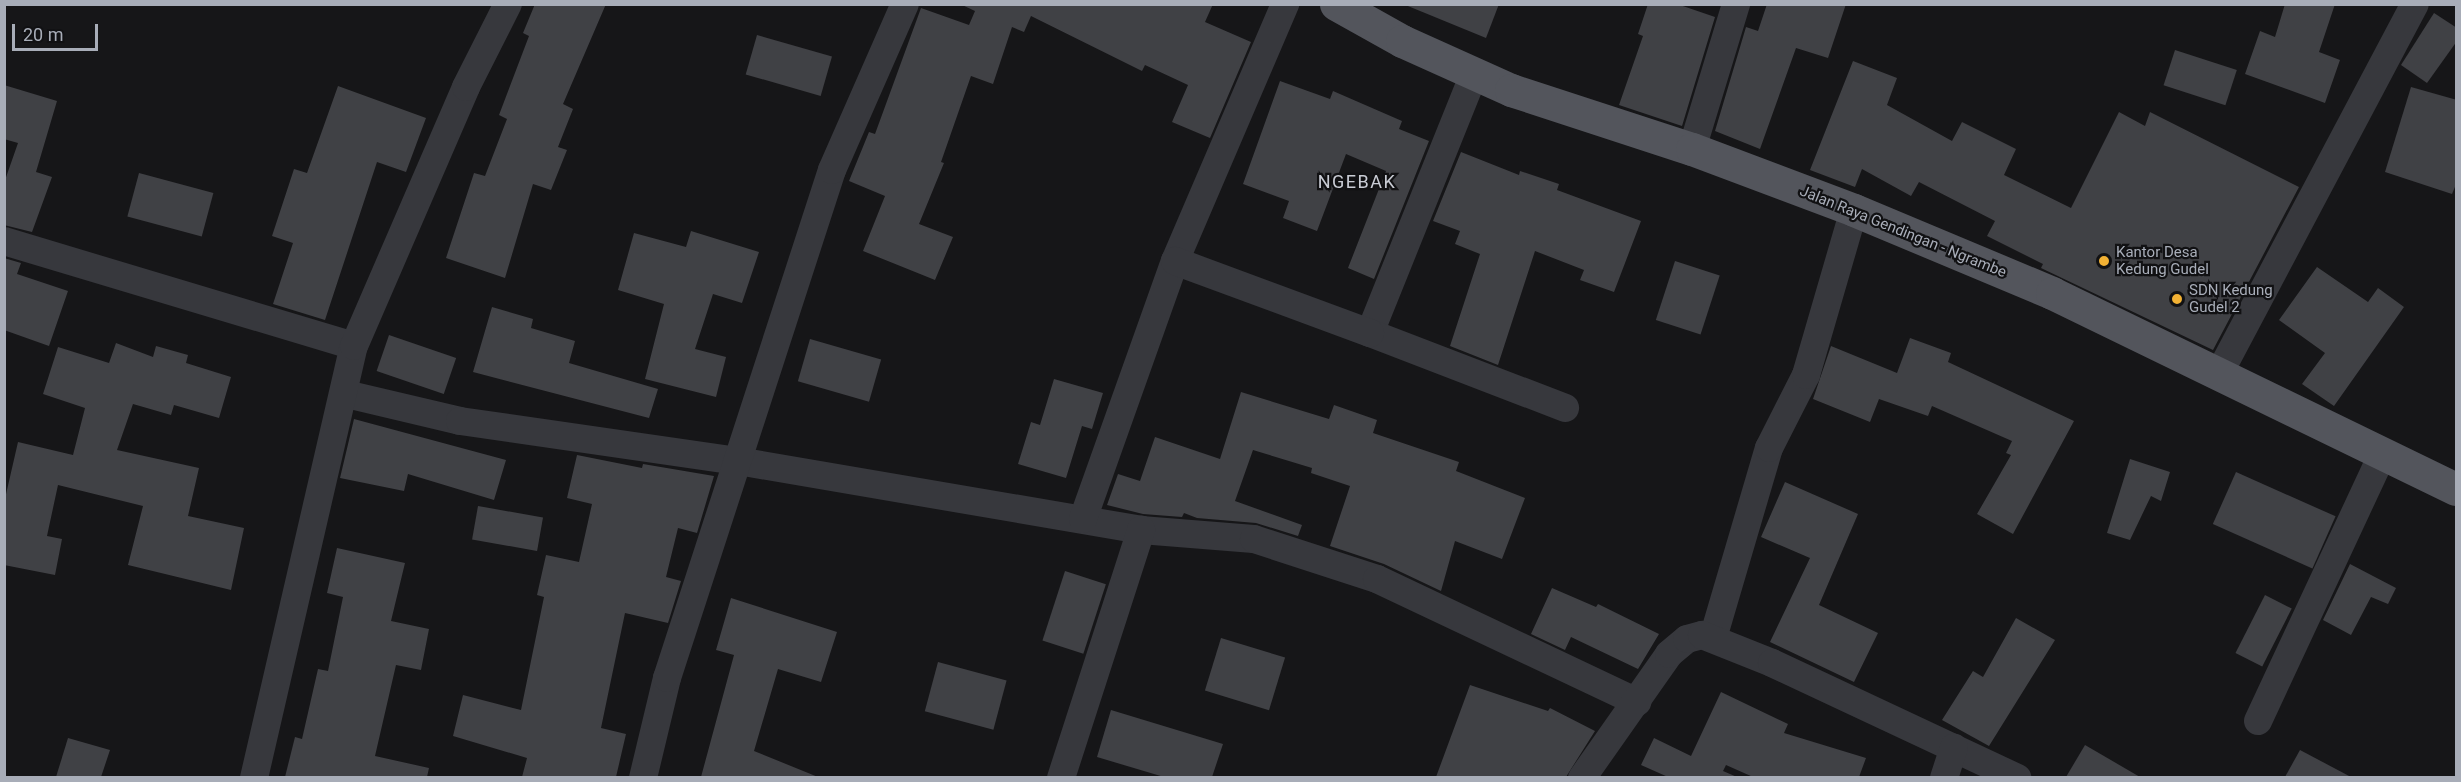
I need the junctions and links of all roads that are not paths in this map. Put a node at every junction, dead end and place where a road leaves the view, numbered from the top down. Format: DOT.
graph roads {
  1 [pos="508,4"];
  2 [pos="905,4"];
  3 [pos="1285,4"];
  4 [pos="1336,4"];
  5 [pos="1736,4"];
  6 [pos="2415,4"];
  7 [pos="1474,74"];
  8 [pos="1692,149"];
  9 [pos="1854,210"];
  10 [pos="4,241"];
  11 [pos="1175,261"];
  12 [pos="1370,333"];
  13 [pos="354,346"];
  14 [pos="2220,372"];
  15 [pos="346,393"];
  16 [pos="1565,408"];
  17 [pos="2383,453"];
  18 [pos="738,461"];
  19 [pos="2457,489"];
  20 [pos="1083,519"];
  21 [pos="1141,530"];
  22 [pos="1713,638"];
  23 [pos="1637,702"];
  24 [pos="2258,721"];
  25 [pos="1954,747"];
  26 [pos="254,777"];
  27 [pos="644,777"];
  28 [pos="1060,777"];
  29 [pos="1582,777"];
  30 [pos="1944,777"];
  31 [pos="2017,777"];
  1 -- 13 [label="street"];
  2 -- 18 [label="street"];
  3 -- 11 [label="street"];
  4 -- 7 [label="main road, Jalan Raya Gendingan - Ngrambe"];
  5 -- 8 [label="street"];
  6 -- 14 [label="street"];
  7 -- 8 [label="main road, Jalan Raya Gendingan - Ngrambe"];
  7 -- 12 [label="street"];
  8 -- 9 [label="main road, Jalan Raya Gendingan - Ngrambe"];
  9 -- 14 [label="main road, Jalan Raya Gendingan - Ngrambe"];
  9 -- 22 [label="street"];
  10 -- 13 [label="street"];
  11 -- 12 [label="street"];
  11 -- 20 [label="street"];
  12 -- 16 [label="street"];
  13 -- 15 [label="street"];
  14 -- 17 [label="main road, Jalan Raya Gendingan - Ngrambe"];
  15 -- 18 [label="street"];
  15 -- 26 [label="street"];
  17 -- 19 [label="main road, Jalan Raya Gendingan - Ngrambe"];
  17 -- 24 [label="street"];
  18 -- 20 [label="street"];
  18 -- 27 [label="street"];
  20 -- 21 [label="street"];
  21 -- 23 [label="street"];
  21 -- 28 [label="street"];
  22 -- 23 [label="street"];
  22 -- 25 [label="street"];
  23 -- 29 [label="street"];
  25 -- 30 [label="street"];
  25 -- 31 [label="street"];
}
